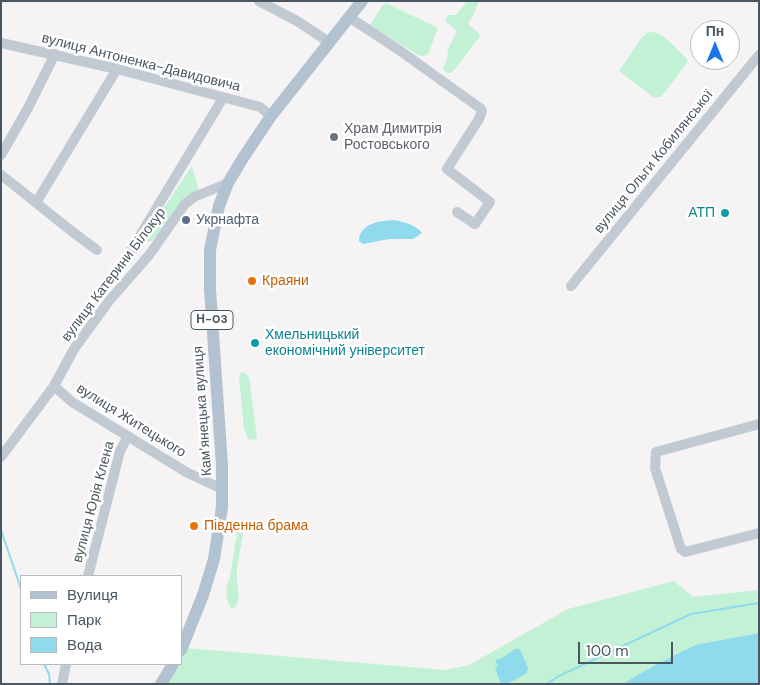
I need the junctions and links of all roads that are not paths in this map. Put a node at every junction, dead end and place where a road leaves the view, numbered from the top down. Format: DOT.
graph roads {
  1 [pos="258,1"];
  2 [pos="362,1"];
  3 [pos="350,17"];
  4 [pos="329,42"];
  5 [pos="1,43"];
  6 [pos="55,54"];
  7 [pos="758,59"];
  8 [pos="117,69"];
  9 [pos="223,98"];
  10 [pos="271,116"];
  11 [pos="1,155"];
  12 [pos="1,175"];
  13 [pos="228,183"];
  14 [pos="36,201"];
  15 [pos="457,212"];
  16 [pos="97,250"];
  17 [pos="124,262"];
  18 [pos="571,286"];
  19 [pos="54,386"];
  20 [pos="759,424"];
  21 [pos="128,436"];
  22 [pos="1,457"];
  23 [pos="222,489"];
  24 [pos="759,533"];
  25 [pos="88,575"];
  26 [pos="182,648"];
  27 [pos="66,665"];
  28 [pos="172,665"];
  29 [pos="62,684"];
  30 [pos="161,684"];
  1 -- 4 [label="street"];
  2 -- 3 [label="main road, Камʼянецька вулиця / Н-03"];
  3 -- 4 [label="main road, Камʼянецька вулиця / Н-03"];
  3 -- 15 [label="street"];
  4 -- 10 [label="main road, Камʼянецька вулиця / Н-03"];
  5 -- 6 [label="street, вулиця Антоненка-Давидовича"];
  6 -- 8 [label="street, вулиця Антоненка-Давидовича"];
  6 -- 11 [label="street"];
  7 -- 18 [label="street, вулиця Ольги Кобилянської"];
  8 -- 9 [label="street, вулиця Антоненка-Давидовича"];
  8 -- 14 [label="street"];
  9 -- 10 [label="street, вулиця Антоненка-Давидовича"];
  9 -- 17 [label="street, вулиця Катерини Білокур"];
  10 -- 13 [label="main road, Камʼянецька вулиця / Н-03"];
  12 -- 14 [label="street"];
  13 -- 19 [label="street, вулиця Катерини Білокур"];
  13 -- 23 [label="main road, Камʼянецька вулиця / Н-03"];
  14 -- 16 [label="street"];
  19 -- 21 [label="street, вулиця Житецького"];
  19 -- 22 [label="street, вулиця Катерини Білокур"];
  20 -- 24 [label="street"];
  21 -- 23 [label="street, вулиця Житецького"];
  21 -- 25 [label="street, вулиця Юрія Клена"];
  23 -- 26 [label="main road, Камʼянецька вулиця / Н-03"];
  27 -- 29 [label="street"];
  28 -- 30 [label="main road"];
}
